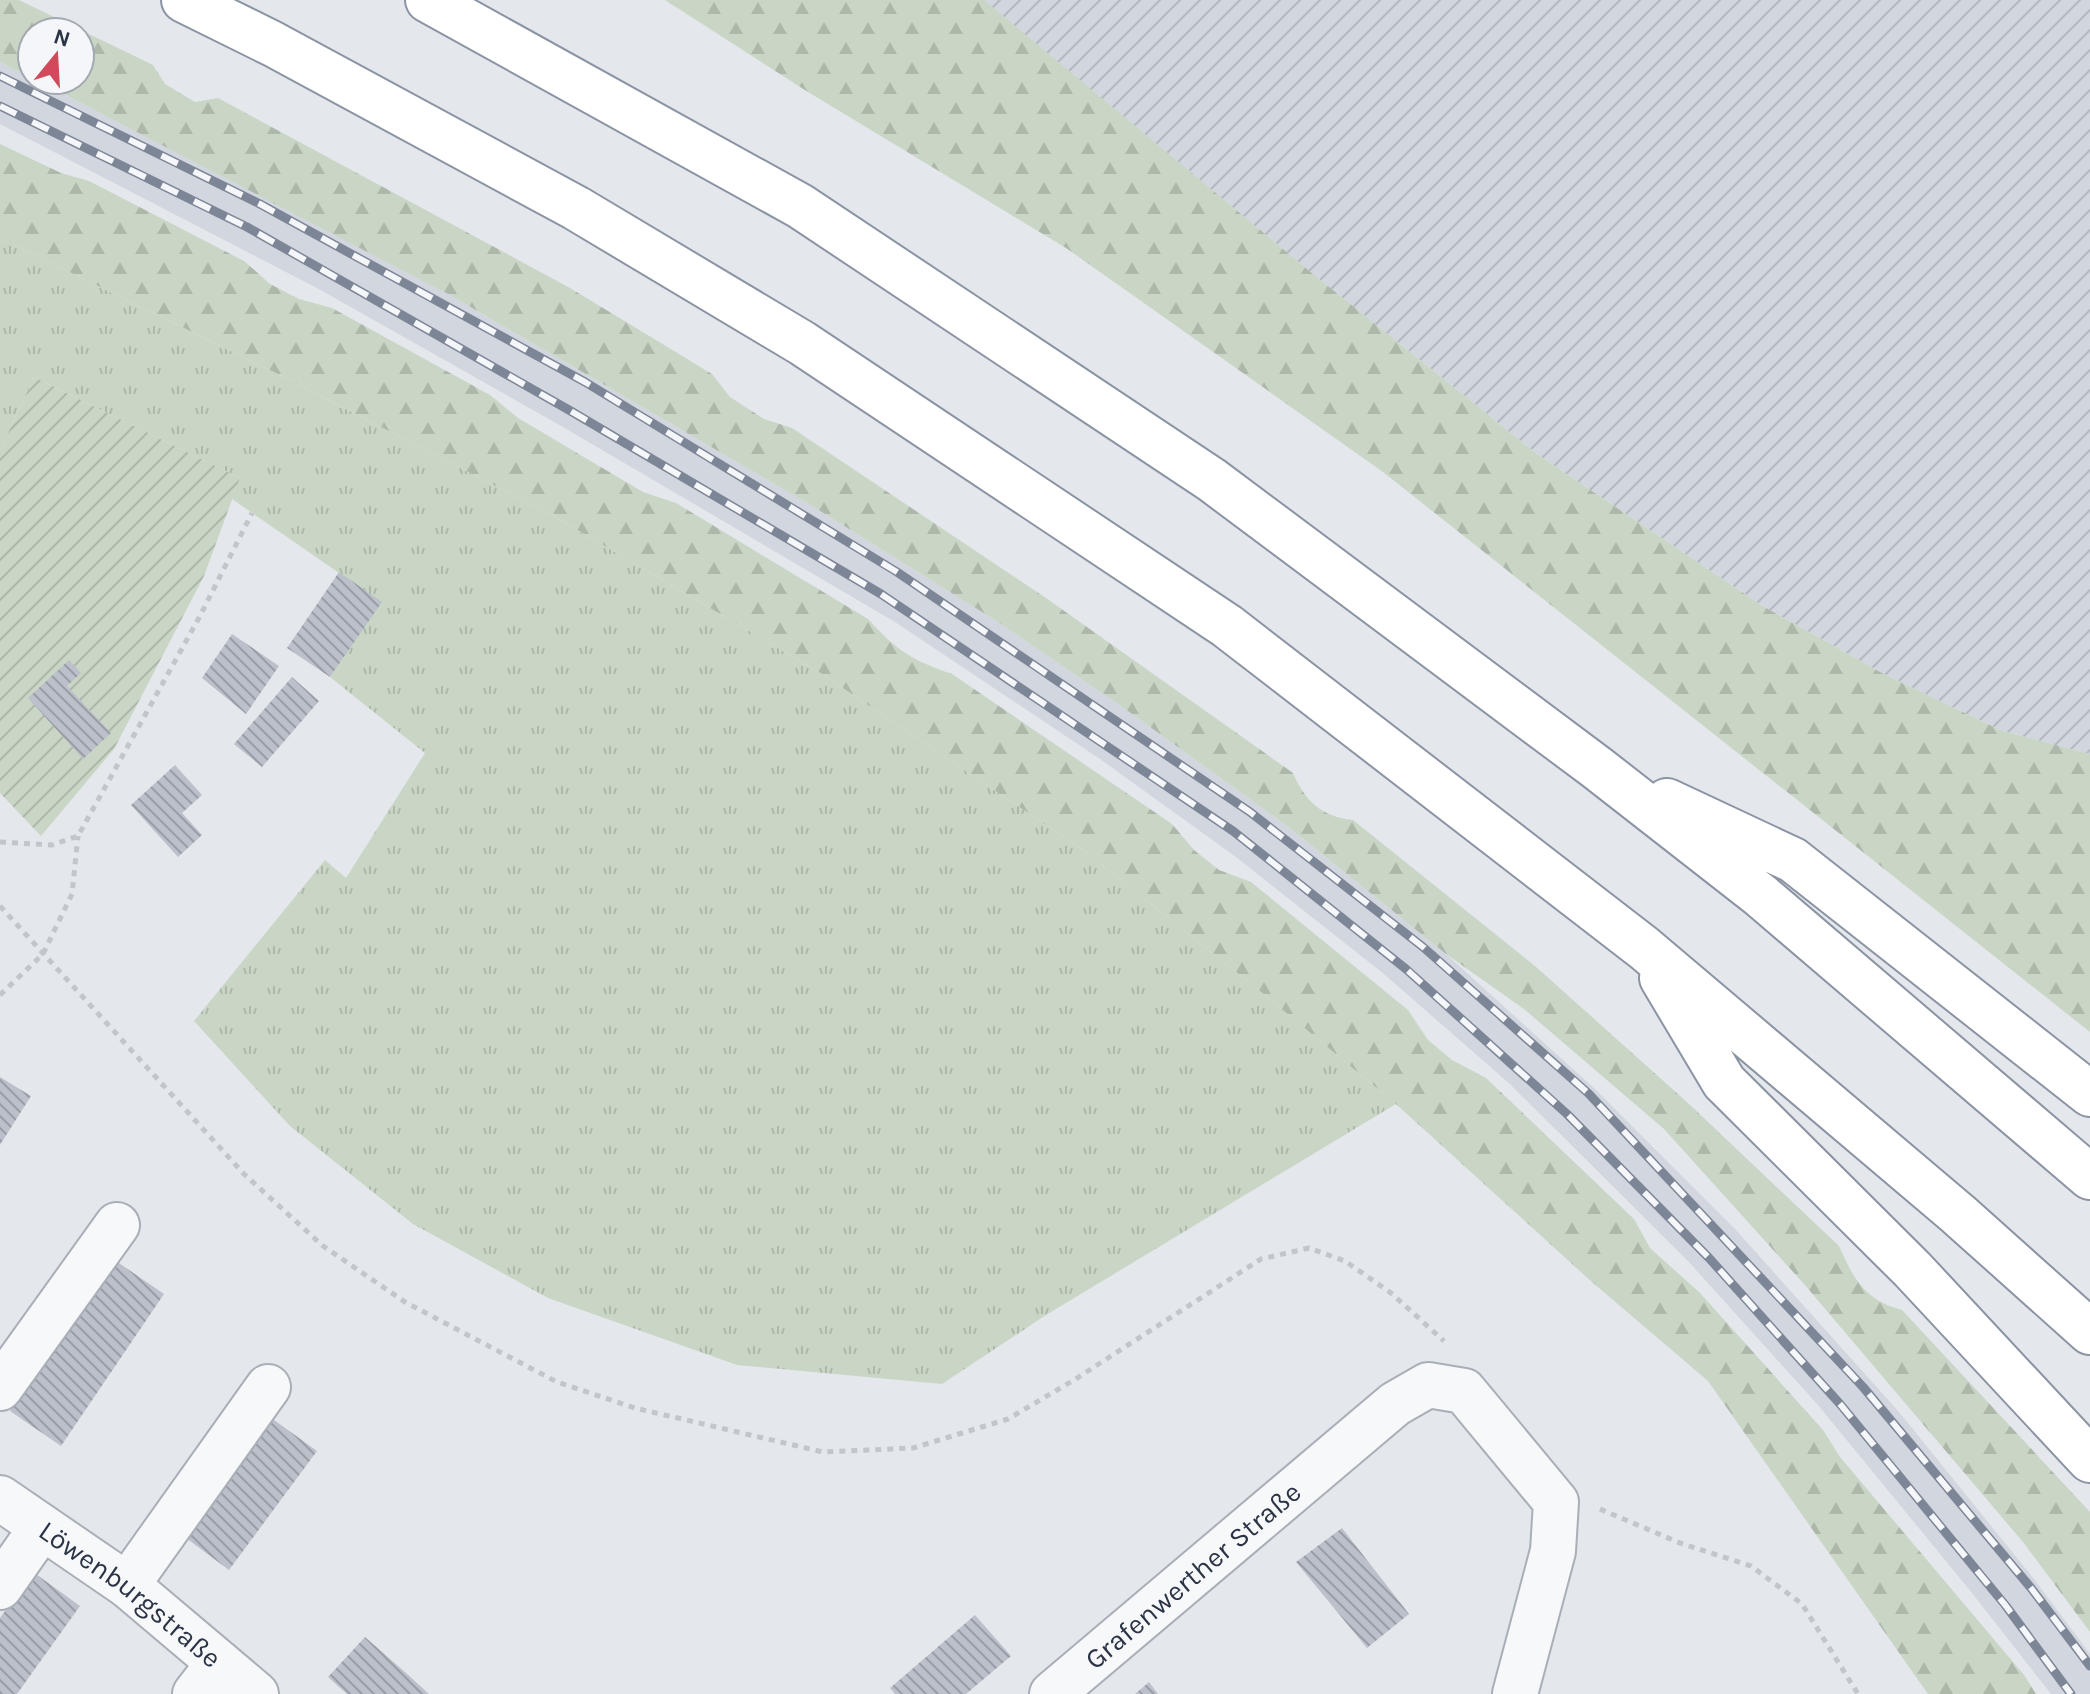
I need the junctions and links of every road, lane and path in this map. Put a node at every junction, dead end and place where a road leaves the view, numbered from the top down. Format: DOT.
graph roads {
  1 [pos="184,0"];
  2 [pos="428,0"];
  3 [pos="252,513"];
  4 [pos="1596,767"];
  5 [pos="78,836"];
  6 [pos="0,842"];
  7 [pos="0,906"];
  8 [pos="1644,948"];
  9 [pos="43,954"];
  10 [pos="0,995"];
  11 [pos="2090,1094"];
  12 [pos="2090,1177"];
  13 [pos="117,1225"];
  14 [pos="2090,1332"];
  15 [pos="1445,1342"];
  16 [pos="268,1387"];
  17 [pos="0,1388"];
  18 [pos="2090,1460"];
  19 [pos="0,1498"];
  20 [pos="1592,1500"];
  21 [pos="42,1527"];
  22 [pos="127,1585"];
  23 [pos="0,1587"];
  24 [pos="207,1679"];
  25 [pos="256,1694"];
  26 [pos="1052,1694"];
  27 [pos="1515,1694"];
  28 [pos="1858,1694"];
  1 -- 8 [label="highway"];
  2 -- 4 [label="highway"];
  3 -- 5 [label="path"];
  4 -- 11 [label="highway"];
  4 -- 12 [label="highway"];
  5 -- 6 [label="path"];
  5 -- 9 [label="path"];
  7 -- 9 [label="path"];
  8 -- 14 [label="highway"];
  8 -- 18 [label="highway"];
  9 -- 10 [label="path"];
  9 -- 15 [label="path"];
  13 -- 17 [label="street"];
  16 -- 22 [label="street"];
  19 -- 21 [label="street, Löwenburgstraße"];
  20 -- 28 [label="path"];
  21 -- 22 [label="street, Löwenburgstraße"];
  21 -- 23 [label="street"];
  22 -- 24 [label="street, Löwenburgstraße"];
  24 -- 25 [label="street, Löwenburgstraße"];
  26 -- 27 [label="street, Grafenwerther Straße"];
}
